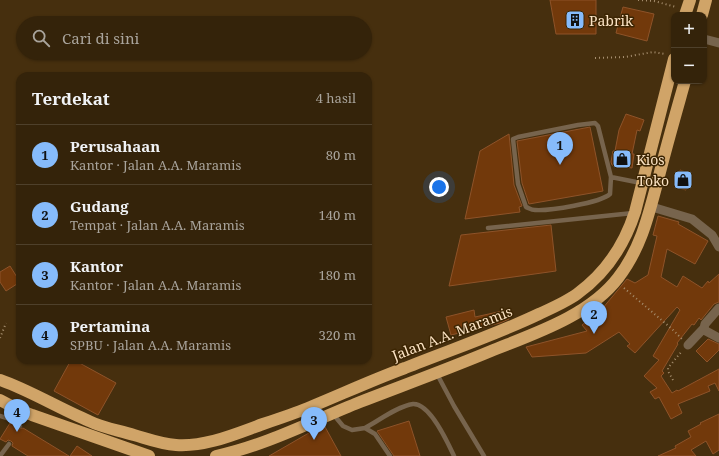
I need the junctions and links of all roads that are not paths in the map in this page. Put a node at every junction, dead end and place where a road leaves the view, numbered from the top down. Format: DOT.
graph roads {
  1 [pos="706,0"];
  2 [pos="703,12"];
  3 [pos="707,40"];
  4 [pos="719,43"];
  5 [pos="670,56"];
  6 [pos="684,84"];
  7 [pos="611,177"];
  8 [pos="642,184"];
  9 [pos="652,207"];
  10 [pos="634,212"];
  11 [pos="488,228"];
  12 [pos="719,246"];
  13 [pos="719,308"];
  14 [pos="704,328"];
  15 [pos="719,338"];
  16 [pos="688,345"];
  17 [pos="436,372"];
  18 [pos="0,380"];
  19 [pos="0,400"];
  20 [pos="307,408"];
  21 [pos="333,414"];
  22 [pos="0,416"];
  23 [pos="311,423"];
  24 [pos="20,426"];
  25 [pos="365,428"];
  26 [pos="8,444"];
  27 [pos="0,456"];
  28 [pos="149,456"];
  29 [pos="216,456"];
  30 [pos="390,456"];
  31 [pos="454,456"];
  32 [pos="484,456"];
  1 -- 2 [label="highway"];
  3 -- 4 [label="street"];
  5 -- 8 [label="highway, Jalan A.A. Maramis"];
  6 -- 9 [label="highway"];
  7 -- 7 [label="lane"];
  7 -- 8 [label="lane"];
  8 -- 10 [label="highway, Jalan A.A. Maramis"];
  9 -- 12 [label="street"];
  9 -- 17 [label="highway"];
  10 -- 11 [label="lane"];
  10 -- 20 [label="highway, Jalan A.A. Maramis"];
  13 -- 14 [label="street"];
  14 -- 15 [label="street"];
  14 -- 16 [label="street"];
  17 -- 21 [label="highway"];
  17 -- 32 [label="lane"];
  18 -- 20 [label="highway, Jalan A.A. Maramis"];
  19 -- 28 [label="highway"];
  20 -- 23 [label="highway"];
  21 -- 23 [label="highway"];
  21 -- 25 [label="lane"];
  22 -- 24 [label="lane"];
  23 -- 29 [label="highway"];
  25 -- 30 [label="lane"];
  25 -- 31 [label="lane"];
  26 -- 27 [label="lane"];
}
